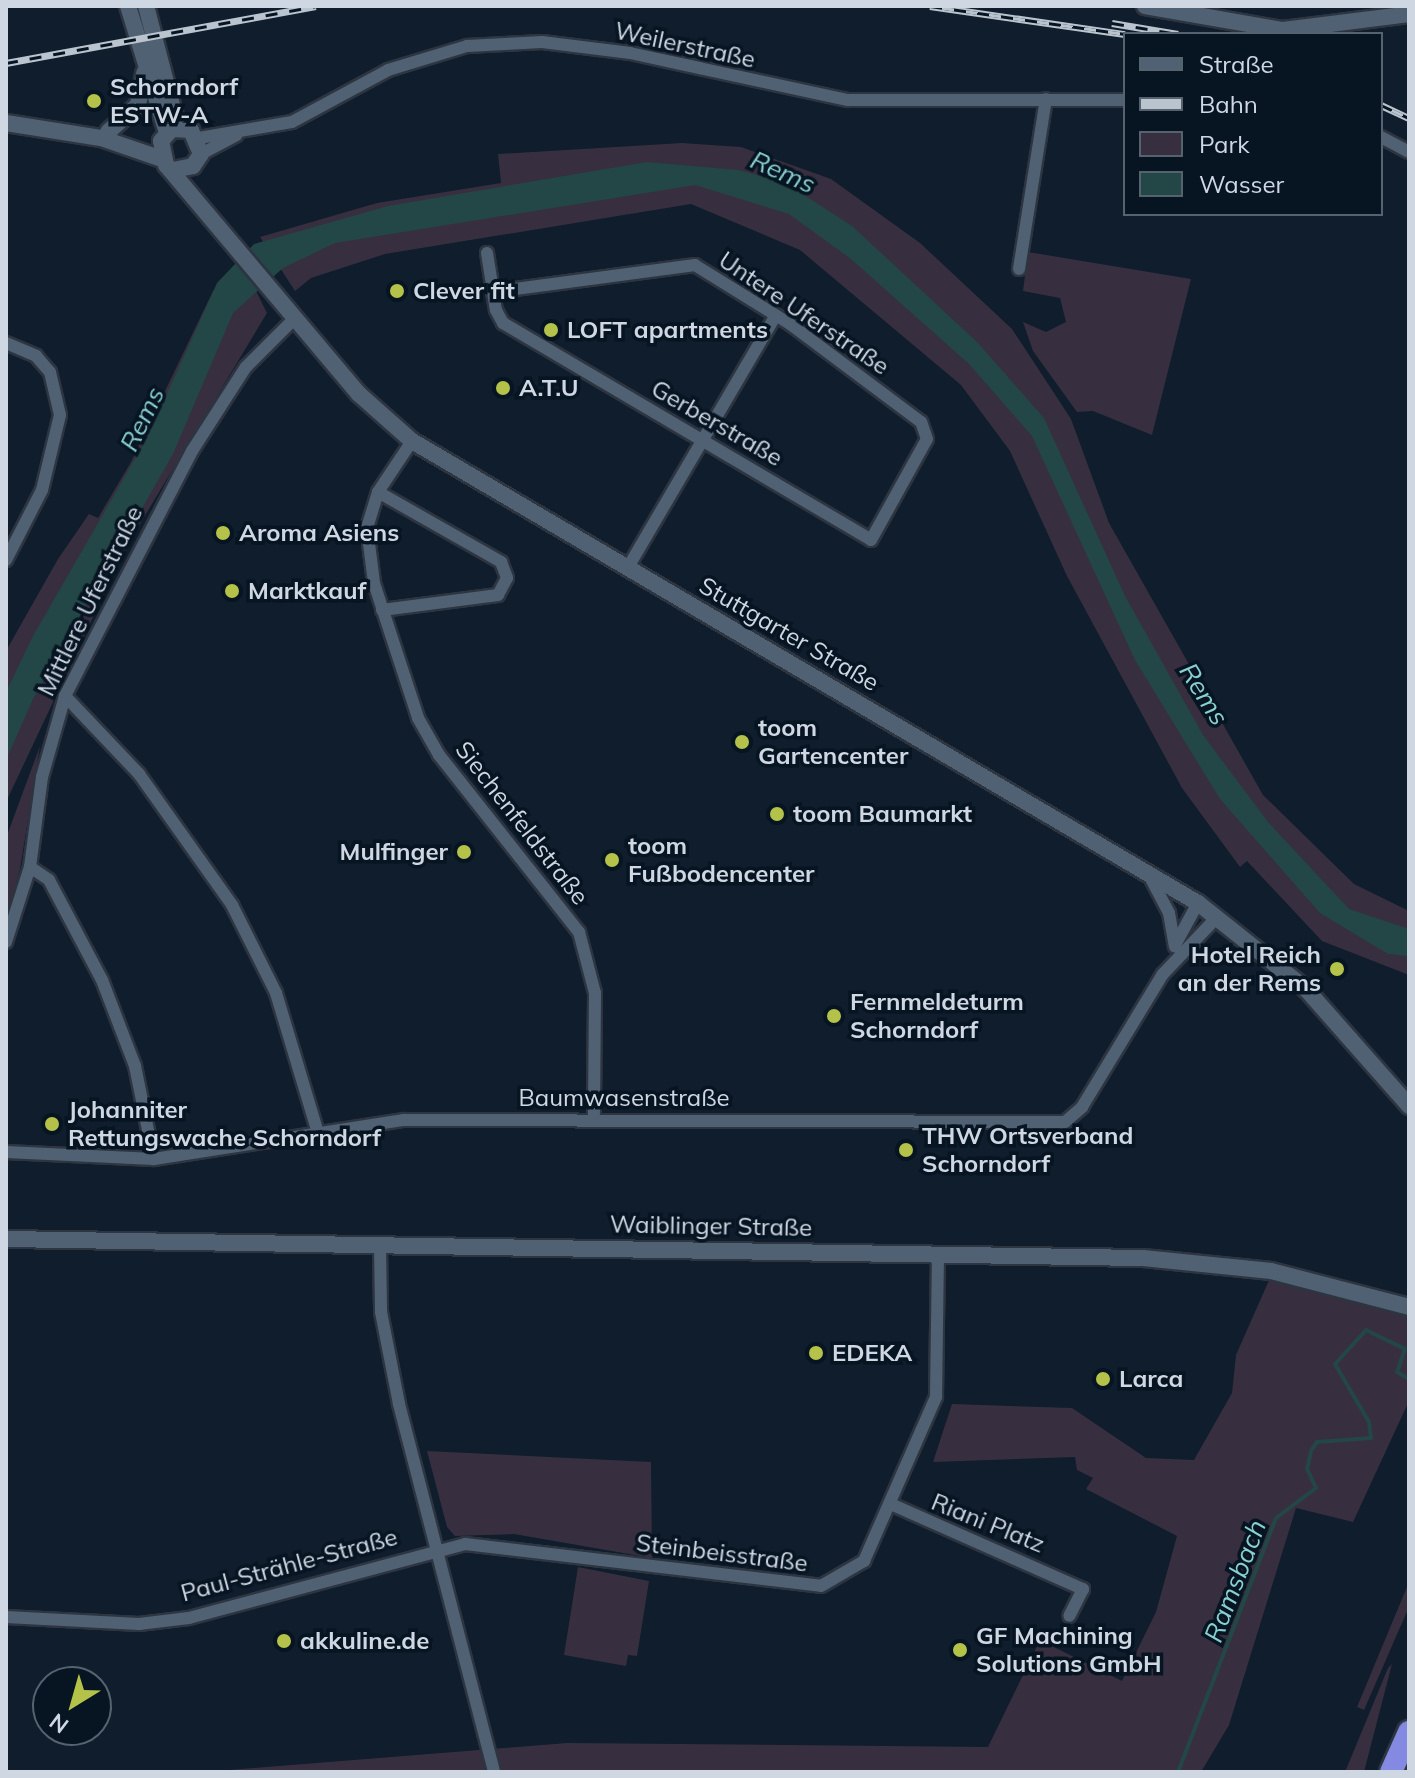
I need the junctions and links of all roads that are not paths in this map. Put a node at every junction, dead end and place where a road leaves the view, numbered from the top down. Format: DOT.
graph roads {
  1 [pos="128,6"];
  2 [pos="146,6"];
  3 [pos="1145,6"];
  4 [pos="1409,14"];
  5 [pos="144,72"];
  6 [pos="1046,99"];
  7 [pos="1123,100"];
  8 [pos="6,123"];
  9 [pos="63,130"];
  10 [pos="108,132"];
  11 [pos="169,134"];
  12 [pos="1383,138"];
  13 [pos="1409,152"];
  14 [pos="198,153"];
  15 [pos="168,164"];
  16 [pos="208,207"];
  17 [pos="487,253"];
  18 [pos="1019,269"];
  19 [pos="493,292"];
  20 [pos="295,318"];
  21 [pos="773,320"];
  22 [pos="6,343"];
  23 [pos="927,439"];
  24 [pos="412,441"];
  25 [pos="705,442"];
  26 [pos="378,492"];
  27 [pos="6,560"];
  28 [pos="627,569"];
  29 [pos="382,610"];
  30 [pos="65,696"];
  31 [pos="30,867"];
  32 [pos="1146,869"];
  33 [pos="1198,903"];
  34 [pos="1217,917"];
  35 [pos="6,942"];
  36 [pos="1175,946"];
  37 [pos="1163,974"];
  38 [pos="1409,1106"];
  39 [pos="594,1118"];
  40 [pos="317,1130"];
  41 [pos="6,1152"];
  42 [pos="154,1159"];
  43 [pos="6,1239"];
  44 [pos="380,1246"];
  45 [pos="938,1255"];
  46 [pos="1409,1307"];
  47 [pos="893,1505"];
  48 [pos="440,1546"];
  49 [pos="1069,1616"];
  50 [pos="6,1617"];
  51 [pos="1409,1732"];
  52 [pos="493,1769"];
  53 [pos="1391,1772"];
  1 -- 5 [label="main road"];
  2 -- 11 [label="main road"];
  3 -- 4 [label="main road"];
  5 -- 10 [label="main road"];
  5 -- 11 [label="main road"];
  6 -- 7 [label="street, Weilerstraße"];
  6 -- 14 [label="street, Weilerstraße"];
  6 -- 18 [label="street"];
  8 -- 9 [label="main road"];
  9 -- 10 [label="main road"];
  9 -- 15 [label="main road"];
  10 -- 11 [label="main road"];
  11 -- 14 [label="main road"];
  11 -- 15 [label="main road"];
  12 -- 13 [label="street"];
  14 -- 15 [label="main road"];
  14 -- 16 [label="main road, Stuttgarter Straße"];
  15 -- 16 [label="main road, Stuttgarter Straße"];
  16 -- 20 [label="main road, Stuttgarter Straße"];
  17 -- 19 [label="street, Gerberstraße"];
  19 -- 21 [label="street, Untere Uferstraße"];
  19 -- 25 [label="street, Gerberstraße"];
  20 -- 24 [label="main road, Stuttgarter Straße"];
  20 -- 30 [label="street, Mittlere Uferstraße"];
  21 -- 23 [label="street, Untere Uferstraße"];
  21 -- 25 [label="street"];
  22 -- 27 [label="street"];
  23 -- 25 [label="street, Gerberstraße"];
  24 -- 26 [label="street, Siechenfeldstraße"];
  24 -- 28 [label="main road, Stuttgarter Straße"];
  25 -- 28 [label="street"];
  26 -- 29 [label="street, Siechenfeldstraße"];
  26 -- 29 [label="street"];
  28 -- 32 [label="main road, Stuttgarter Straße"];
  29 -- 39 [label="street, Siechenfeldstraße"];
  30 -- 31 [label="street, Mittlere Uferstraße"];
  30 -- 40 [label="street"];
  31 -- 35 [label="street, Mittlere Uferstraße"];
  31 -- 42 [label="street"];
  32 -- 33 [label="main road, Stuttgarter Straße"];
  32 -- 36 [label="street"];
  33 -- 34 [label="main road, Stuttgarter Straße"];
  33 -- 36 [label="street, Baumwasenstraße"];
  34 -- 37 [label="street, Baumwasenstraße"];
  34 -- 38 [label="main road, Stuttgarter Straße"];
  36 -- 37 [label="street, Baumwasenstraße"];
  37 -- 39 [label="street, Baumwasenstraße"];
  39 -- 40 [label="street, Baumwasenstraße"];
  40 -- 42 [label="street, Baumwasenstraße"];
  41 -- 42 [label="street, Baumwasenstraße"];
  43 -- 44 [label="main road, Waiblinger Straße"];
  44 -- 45 [label="main road, Waiblinger Straße"];
  44 -- 48 [label="street"];
  45 -- 46 [label="main road, Waiblinger Straße"];
  45 -- 47 [label="street, Steinbeisstraße"];
  47 -- 48 [label="street, Steinbeisstraße"];
  47 -- 49 [label="street, Riani Platz"];
  48 -- 50 [label="street, Paul-Strähle-Straße"];
  48 -- 52 [label="street"];
  51 -- 53 [label="highway"];
}
